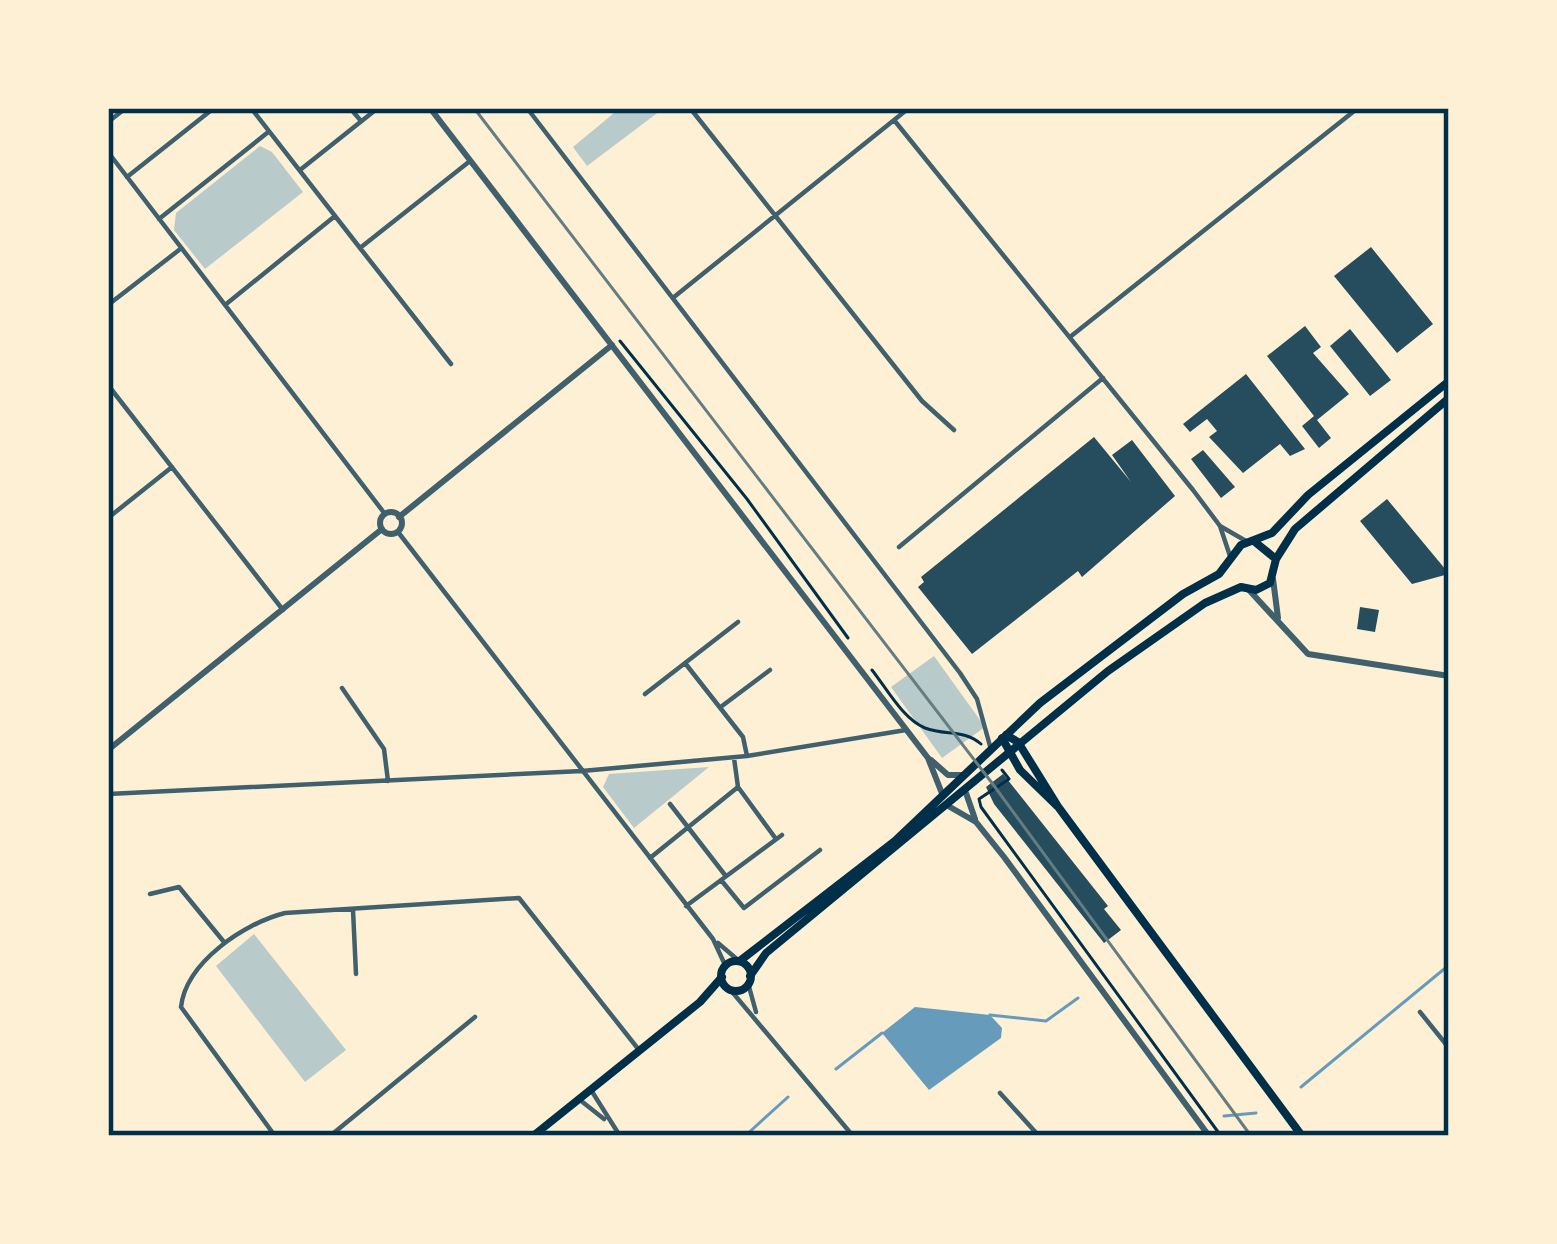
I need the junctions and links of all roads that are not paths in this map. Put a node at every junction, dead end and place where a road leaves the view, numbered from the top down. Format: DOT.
graph roads {
  1 [pos="126,108"];
  2 [pos="214,108"];
  3 [pos="251,108"];
  4 [pos="350,108"];
  5 [pos="377,108"];
  6 [pos="430,108"];
  7 [pos="527,108"];
  8 [pos="690,108"];
  9 [pos="909,108"];
  10 [pos="1358,108"];
  11 [pos="894,119"];
  12 [pos="361,121"];
  13 [pos="108,122"];
  14 [pos="270,131"];
  15 [pos="108,152"];
  16 [pos="470,161"];
  17 [pos="299,170"];
  18 [pos="127,177"];
  19 [pos="335,216"];
  20 [pos="773,216"];
  21 [pos="159,219"];
  22 [pos="181,248"];
  23 [pos="361,248"];
  24 [pos="674,297"];
  25 [pos="108,305"];
  26 [pos="225,305"];
  27 [pos="1070,338"];
  28 [pos="615,342"];
  29 [pos="451,364"];
  30 [pos="1103,378"];
  31 [pos="1449,381"];
  32 [pos="108,385"];
  33 [pos="1449,398"];
  34 [pos="954,430"];
  35 [pos="172,467"];
  36 [pos="386,514"];
  37 [pos="399,517"];
  38 [pos="108,518"];
  39 [pos="1220,526"];
  40 [pos="382,529"];
  41 [pos="398,532"];
  42 [pos="1251,542"];
  43 [pos="899,547"];
  44 [pos="1230,560"];
  45 [pos="1276,560"];
  46 [pos="1273,579"];
  47 [pos="1245,589"];
  48 [pos="283,610"];
  49 [pos="738,622"];
  50 [pos="1279,622"];
  51 [pos="686,663"];
  52 [pos="770,670"];
  53 [pos="1449,676"];
  54 [pos="342,688"];
  55 [pos="646,694"];
  56 [pos="720,707"];
  57 [pos="907,730"];
  58 [pos="1004,736"];
  59 [pos="1018,742"];
  60 [pos="108,750"];
  61 [pos="990,751"];
  62 [pos="1007,753"];
  63 [pos="747,756"];
  64 [pos="734,758"];
  65 [pos="928,758"];
  66 [pos="582,771"];
  67 [pos="965,775"];
  68 [pos="388,782"];
  69 [pos="738,788"];
  70 [pos="966,793"];
  71 [pos="108,794"];
  72 [pos="944,796"];
  73 [pos="670,803"];
  74 [pos="950,807"];
  75 [pos="1059,808"];
  76 [pos="976,822"];
  77 [pos="688,826"];
  78 [pos="820,850"];
  79 [pos="650,858"];
  80 [pos="724,878"];
  81 [pos="150,894"];
  82 [pos="686,906"];
  83 [pos="353,910"];
  84 [pos="713,939"];
  85 [pos="224,942"];
  86 [pos="740,960"];
  87 [pos="726,967"];
  88 [pos="356,974"];
  89 [pos="722,977"];
  90 [pos="749,980"];
  91 [pos="732,993"];
  92 [pos="700,1002"];
  93 [pos="1420,1012"];
  94 [pos="475,1017"];
  95 [pos="757,1018"];
  96 [pos="1449,1048"];
  97 [pos="639,1051"];
  98 [pos="590,1089"];
  99 [pos="1000,1094"];
  100 [pos="579,1099"];
  101 [pos="608,1122"];
  102 [pos="275,1136"];
  103 [pos="330,1136"];
  104 [pos="533,1136"];
  105 [pos="620,1136"];
  106 [pos="853,1136"];
  107 [pos="1039,1136"];
  108 [pos="1209,1136"];
  109 [pos="1302,1136"];
  1 -- 13 [label="street"];
  2 -- 18 [label="street"];
  3 -- 14 [label="street"];
  4 -- 12 [label="street"];
  5 -- 12 [label="street"];
  6 -- 16 [label="street"];
  7 -- 24 [label="street"];
  8 -- 20 [label="street"];
  9 -- 11 [label="street"];
  10 -- 27 [label="street"];
  11 -- 20 [label="street"];
  11 -- 27 [label="street"];
  12 -- 17 [label="street"];
  14 -- 17 [label="street"];
  14 -- 21 [label="street"];
  15 -- 18 [label="street"];
  16 -- 23 [label="street"];
  16 -- 28 [label="street"];
  17 -- 19 [label="street"];
  18 -- 21 [label="street"];
  19 -- 23 [label="street"];
  19 -- 26 [label="street"];
  20 -- 24 [label="street"];
  20 -- 34 [label="street"];
  21 -- 22 [label="street"];
  22 -- 25 [label="street"];
  22 -- 26 [label="street"];
  23 -- 29 [label="street"];
  24 -- 61 [label="street"];
  26 -- 36 [label="street"];
  27 -- 30 [label="street"];
  28 -- 37 [label="street"];
  28 -- 57 [label="street"];
  30 -- 39 [label="street"];
  30 -- 43 [label="street"];
  31 -- 42 [label="main road"];
  32 -- 35 [label="street"];
  33 -- 45 [label="main road"];
  35 -- 38 [label="street"];
  35 -- 48 [label="street"];
  36 -- 37 [label="street"];
  36 -- 40 [label="street"];
  37 -- 41 [label="street"];
  39 -- 42 [label="street"];
  39 -- 44 [label="street"];
  40 -- 41 [label="street"];
  40 -- 48 [label="street"];
  41 -- 66 [label="street"];
  42 -- 44 [label="main road"];
  42 -- 45 [label="main road"];
  44 -- 47 [label="main road"];
  44 -- 58 [label="main road"];
  45 -- 46 [label="main road"];
  46 -- 47 [label="main road"];
  46 -- 50 [label="street"];
  47 -- 50 [label="street"];
  47 -- 59 [label="main road"];
  48 -- 60 [label="street"];
  49 -- 51 [label="street"];
  50 -- 53 [label="street"];
  51 -- 55 [label="street"];
  51 -- 56 [label="street"];
  52 -- 56 [label="street"];
  54 -- 68 [label="street"];
  56 -- 63 [label="street"];
  57 -- 63 [label="street"];
  57 -- 65 [label="street"];
  58 -- 59 [label="main road"];
  58 -- 61 [label="main road"];
  58 -- 62 [label="main road"];
  59 -- 62 [label="main road"];
  59 -- 75 [label="main road"];
  61 -- 67 [label="main road"];
  62 -- 70 [label="main road"];
  62 -- 75 [label="main road"];
  63 -- 64 [label="street"];
  64 -- 66 [label="street"];
  64 -- 69 [label="street"];
  65 -- 67 [label="street"];
  65 -- 72 [label="street"];
  66 -- 68 [label="street"];
  66 -- 79 [label="street"];
  67 -- 72 [label="main road"];
  68 -- 71 [label="street"];
  69 -- 77 [label="street"];
  69 -- 80 [label="street"];
  70 -- 74 [label="main road"];
  70 -- 76 [label="street"];
  72 -- 86 [label="main road"];
  73 -- 77 [label="street"];
  74 -- 76 [label="street"];
  74 -- 90 [label="main road"];
  75 -- 109 [label="main road"];
  76 -- 108 [label="street"];
  77 -- 79 [label="street"];
  77 -- 80 [label="street"];
  78 -- 80 [label="street"];
  79 -- 82 [label="street"];
  80 -- 82 [label="street"];
  81 -- 85 [label="street"];
  82 -- 84 [label="street"];
  83 -- 85 [label="street"];
  83 -- 88 [label="street"];
  83 -- 97 [label="street"];
  84 -- 86 [label="street"];
  84 -- 87 [label="street"];
  85 -- 102 [label="street"];
  86 -- 87 [label="main road"];
  86 -- 90 [label="main road"];
  87 -- 89 [label="main road"];
  89 -- 91 [label="main road"];
  89 -- 92 [label="main road"];
  90 -- 91 [label="main road"];
  90 -- 95 [label="street"];
  91 -- 92 [label="main road"];
  91 -- 95 [label="street"];
  92 -- 97 [label="main road"];
  93 -- 96 [label="street"];
  94 -- 103 [label="street"];
  95 -- 106 [label="street"];
  97 -- 98 [label="main road"];
  98 -- 100 [label="main road"];
  98 -- 101 [label="street"];
  99 -- 107 [label="street"];
  100 -- 101 [label="street"];
  100 -- 104 [label="main road"];
  101 -- 105 [label="street"];
}
